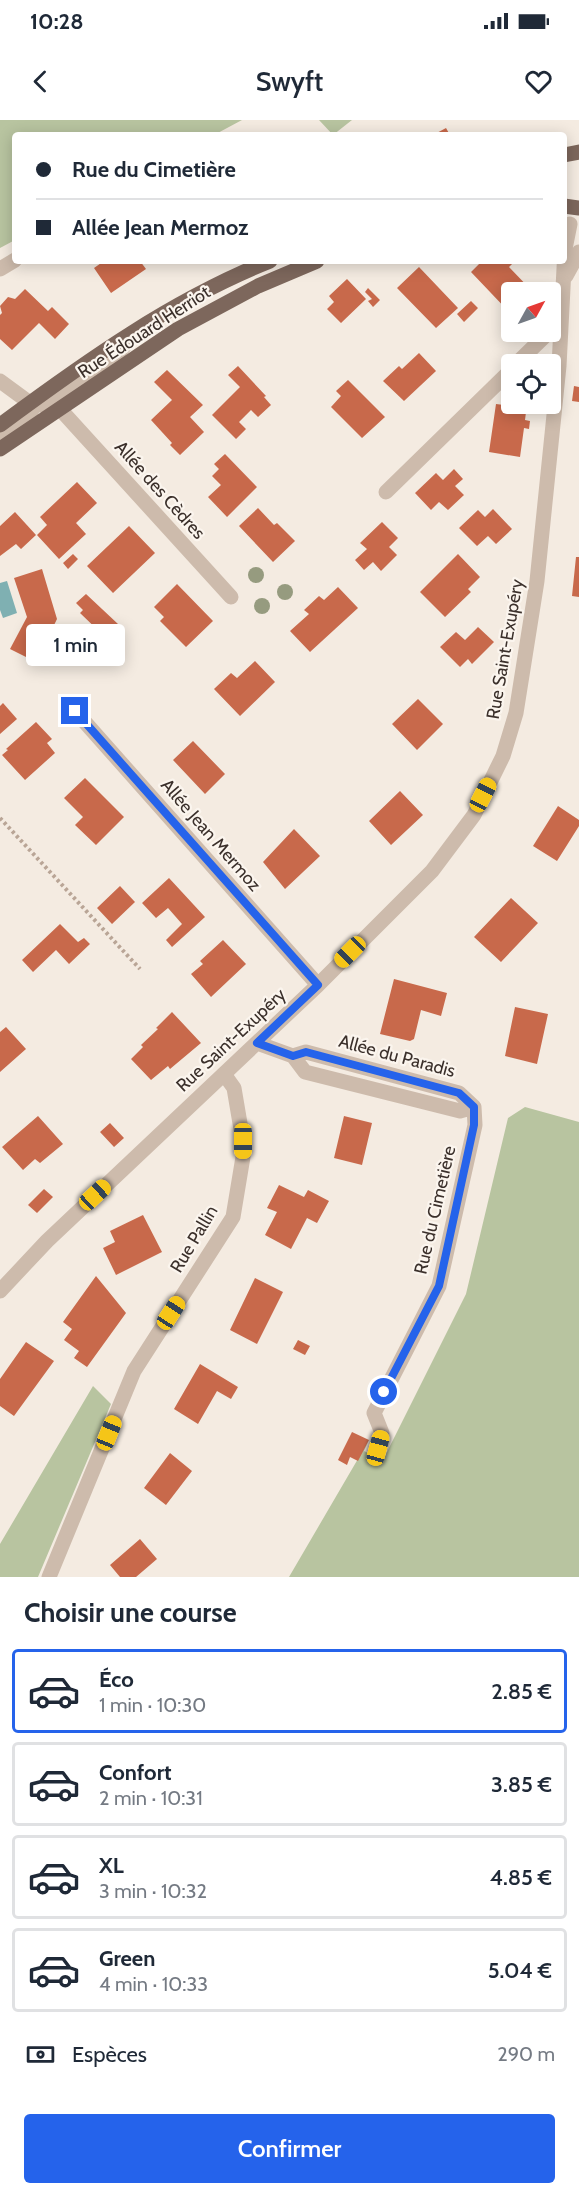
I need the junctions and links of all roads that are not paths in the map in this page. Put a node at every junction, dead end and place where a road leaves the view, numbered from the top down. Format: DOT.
graph roads {
  1 [pos="567,219"];
  2 [pos="579,239"];
  3 [pos="579,252"];
  4 [pos="263,264"];
  5 [pos="310,264"];
  6 [pos="564,264"];
  7 [pos="564,278"];
  8 [pos="562,318"];
  9 [pos="140,328"];
  10 [pos="539,342"];
  11 [pos="526,354"];
  12 [pos="501,380"];
  13 [pos="0,381"];
  14 [pos="30,403"];
  15 [pos="60,409"];
  16 [pos="0,425"];
  17 [pos="0,439"];
  18 [pos="0,449"];
  19 [pos="386,492"];
  20 [pos="231,597"];
  21 [pos="75,711"];
  22 [pos="318,985"];
  23 [pos="257,1043"];
  24 [pos="224,1074"];
  25 [pos="474,1107"];
  26 [pos="0,1290"];
  27 [pos="378,1448"];
  28 [pos="49,1577"];
  1 -- 2 [label="street"];
  3 -- 7 [label="street, Rue Saint-Exupéry"];
  4 -- 9 [label="main road"];
  5 -- 15 [label="main road, Rue Édouard Herriot"];
  6 -- 7 [label="street, Rue Saint-Exupéry"];
  7 -- 8 [label="street, Rue Saint-Exupéry"];
  8 -- 22 [label="street, Rue Saint-Exupéry"];
  9 -- 14 [label="main road"];
  9 -- 15 [label="street"];
  10 -- 11 [label="street"];
  12 -- 19 [label="street"];
  13 -- 14 [label="street"];
  14 -- 15 [label="street"];
  14 -- 16 [label="main road"];
  14 -- 17 [label="street"];
  15 -- 18 [label="main road, Rue Édouard Herriot"];
  15 -- 20 [label="street, Allée des Cèdres"];
  21 -- 22 [label="street, Allée Jean Mermoz"];
  22 -- 23 [label="street, Rue Saint-Exupéry"];
  23 -- 24 [label="street, Rue Saint-Exupéry"];
  23 -- 25 [label="street, Allée du Paradis"];
  24 -- 26 [label="street, Rue Saint-Exupéry"];
  24 -- 28 [label="street, Rue Pallin"];
  25 -- 27 [label="street, Rue du Cimetière"];
}
